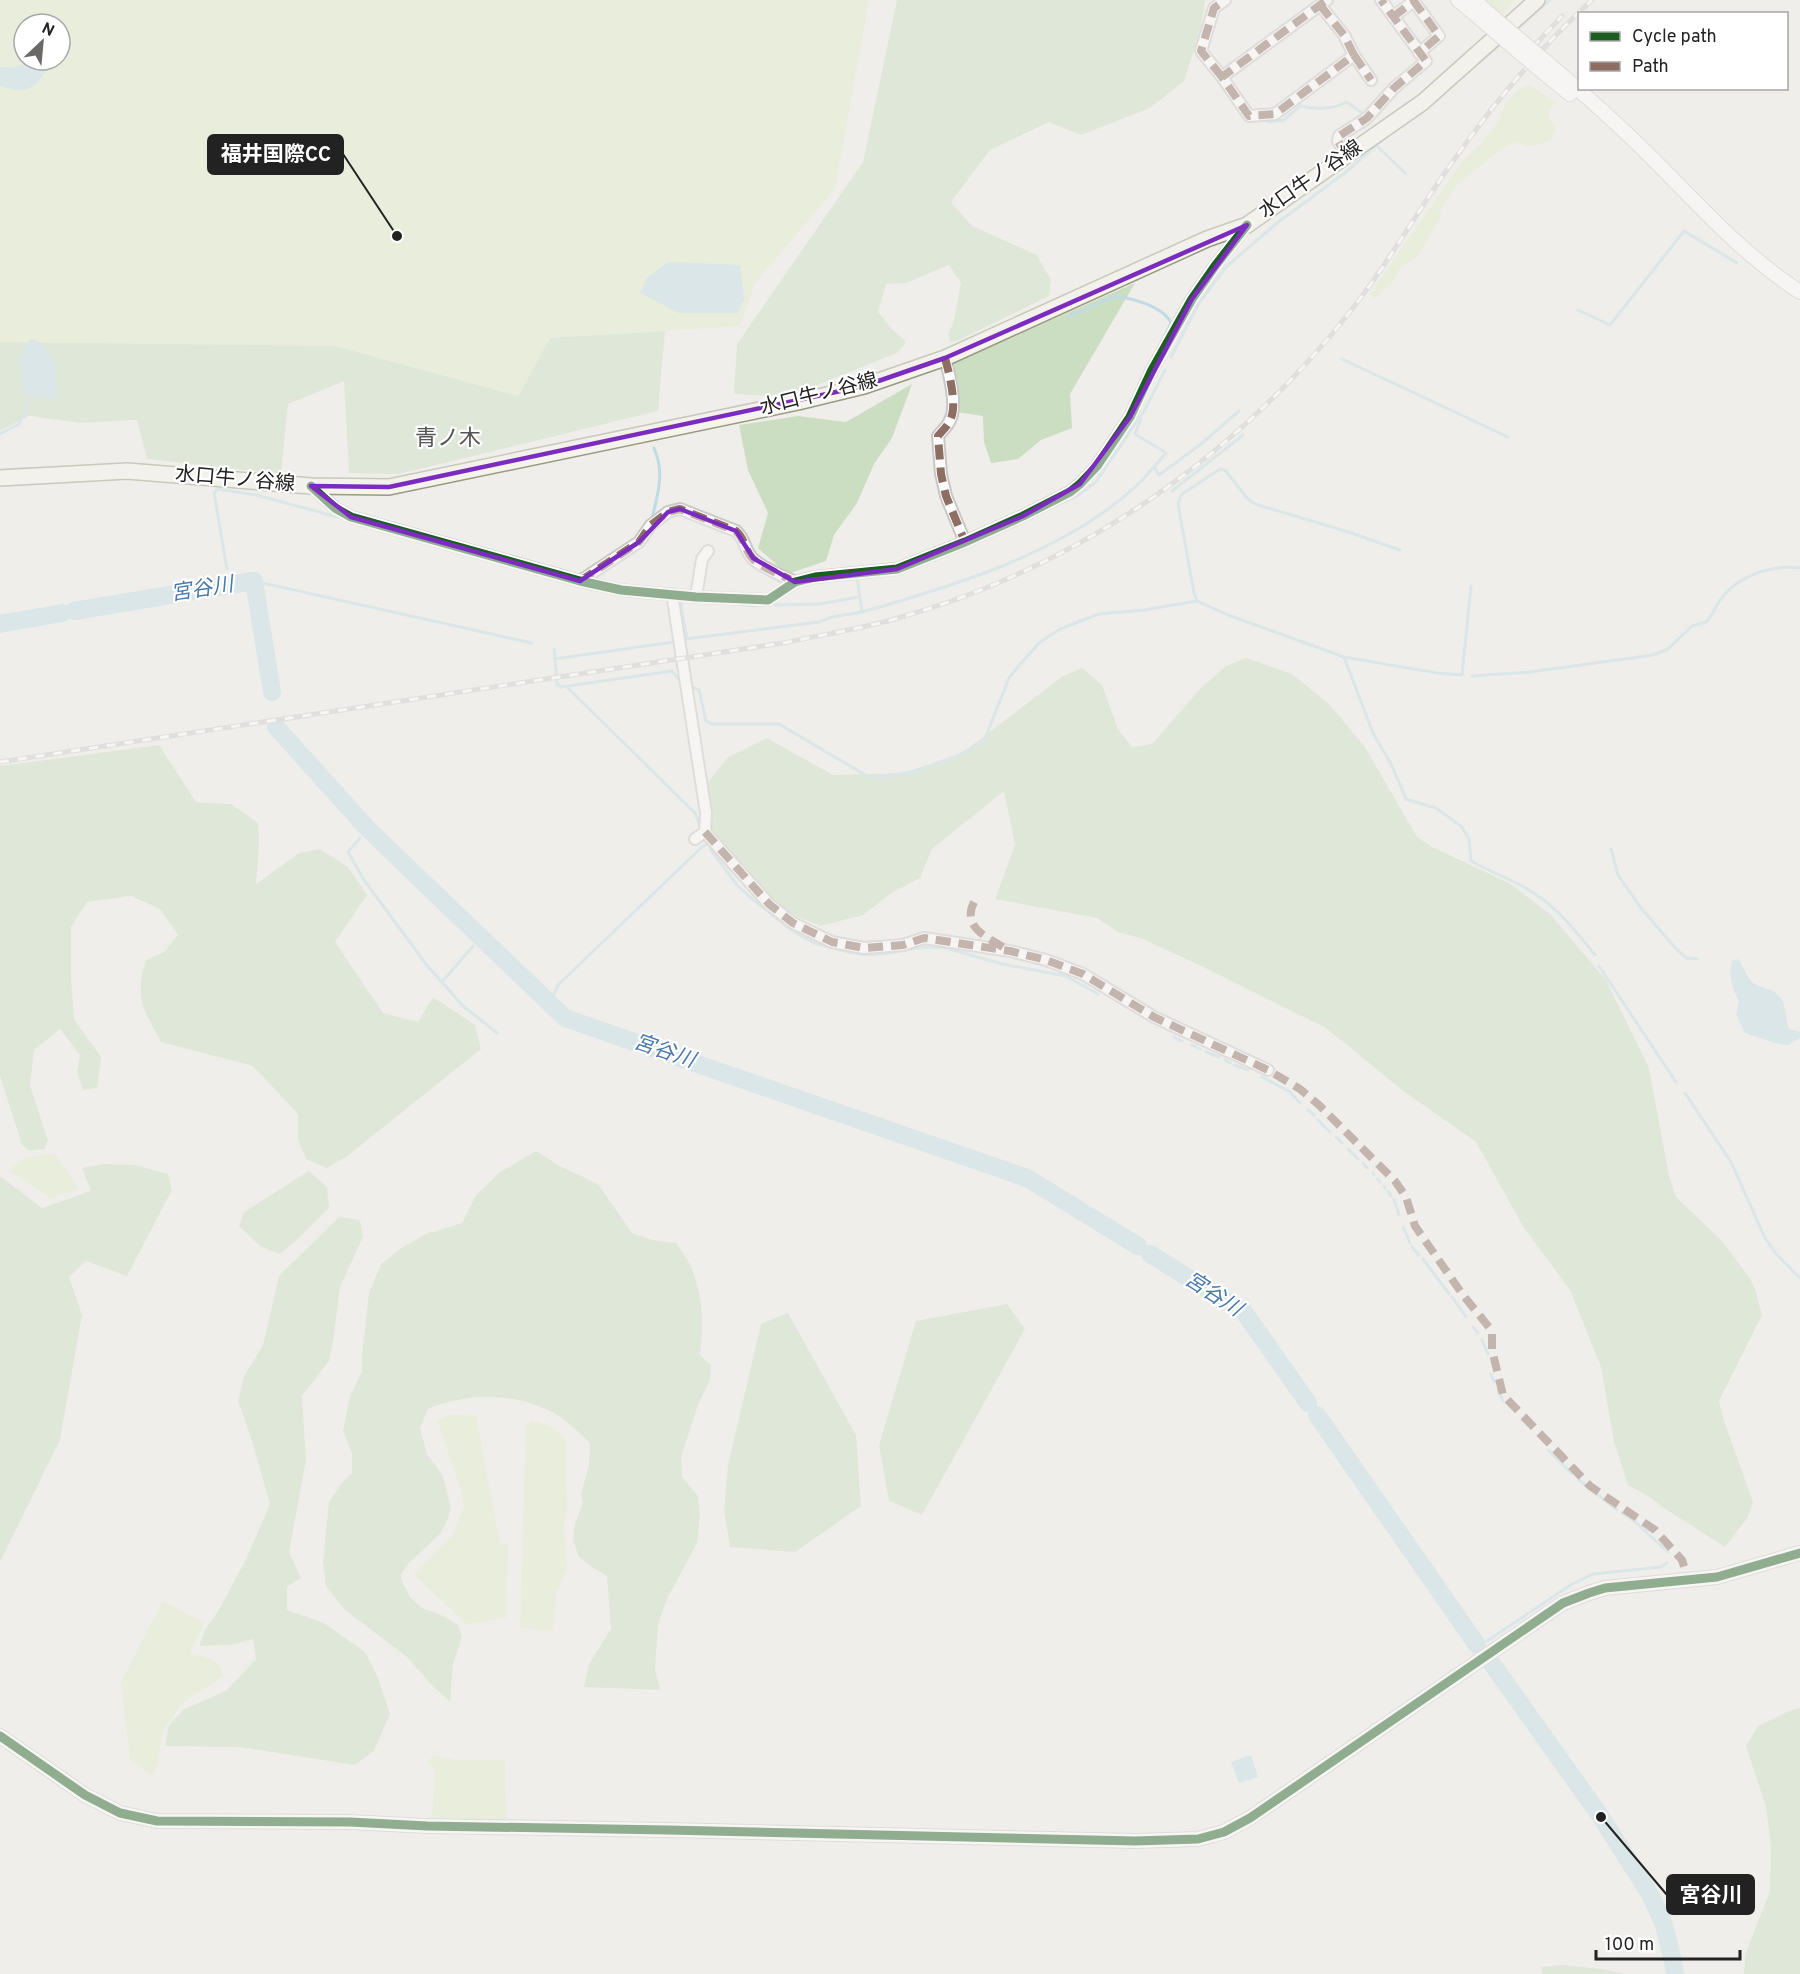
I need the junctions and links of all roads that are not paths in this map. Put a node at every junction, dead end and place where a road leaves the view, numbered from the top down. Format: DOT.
graph roads {
  1 [pos="1225,0"];
  2 [pos="1381,0"];
  3 [pos="1458,0"];
  4 [pos="1474,0"];
  5 [pos="1537,0"];
  6 [pos="1414,1"];
  7 [pos="1324,2"];
  8 [pos="1394,17"];
  9 [pos="1493,23"];
  10 [pos="1419,52"];
  11 [pos="1354,55"];
  12 [pos="1222,77"];
  13 [pos="1371,80"];
  14 [pos="1346,154"];
  15 [pos="1247,225"];
  16 [pos="1800,292"];
  17 [pos="945,358"];
  18 [pos="0,478"];
  19 [pos="311,486"];
  20 [pos="965,542"];
  21 [pos="708,551"];
  22 [pos="580,581"];
  23 [pos="795,582"];
  24 [pos="672,594"];
  25 [pos="696,597"];
  26 [pos="705,832"];
  27 [pos="695,839"];
  28 [pos="1268,1070"];
  29 [pos="1800,1553"];
  30 [pos="0,1736"];
  1 -- 12 [label="street"];
  2 -- 8 [label="street"];
  3 -- 9 [label="street"];
  4 -- 9 [label="street"];
  5 -- 14 [label="main road, 水口牛ノ谷線"];
  6 -- 8 [label="street"];
  6 -- 10 [label="street"];
  7 -- 11 [label="street"];
  7 -- 12 [label="street"];
  8 -- 10 [label="street"];
  9 -- 16 [label="street, bridge"];
  10 -- 14 [label="street"];
  11 -- 12 [label="street"];
  11 -- 13 [label="street"];
  14 -- 15 [label="main road, 水口牛ノ谷線"];
  15 -- 17 [label="main road, 水口牛ノ谷線"];
  15 -- 20 [label="street"];
  17 -- 19 [label="main road, 水口牛ノ谷線"];
  17 -- 20 [label="street"];
  18 -- 19 [label="main road, 水口牛ノ谷線"];
  19 -- 22 [label="street"];
  20 -- 23 [label="street"];
  21 -- 25 [label="street"];
  22 -- 23 [label="street"];
  22 -- 24 [label="street"];
  23 -- 25 [label="street"];
  24 -- 25 [label="street"];
  24 -- 26 [label="street"];
  26 -- 27 [label="street"];
  26 -- 28 [label="street"];
  29 -- 30 [label="street"];
}
